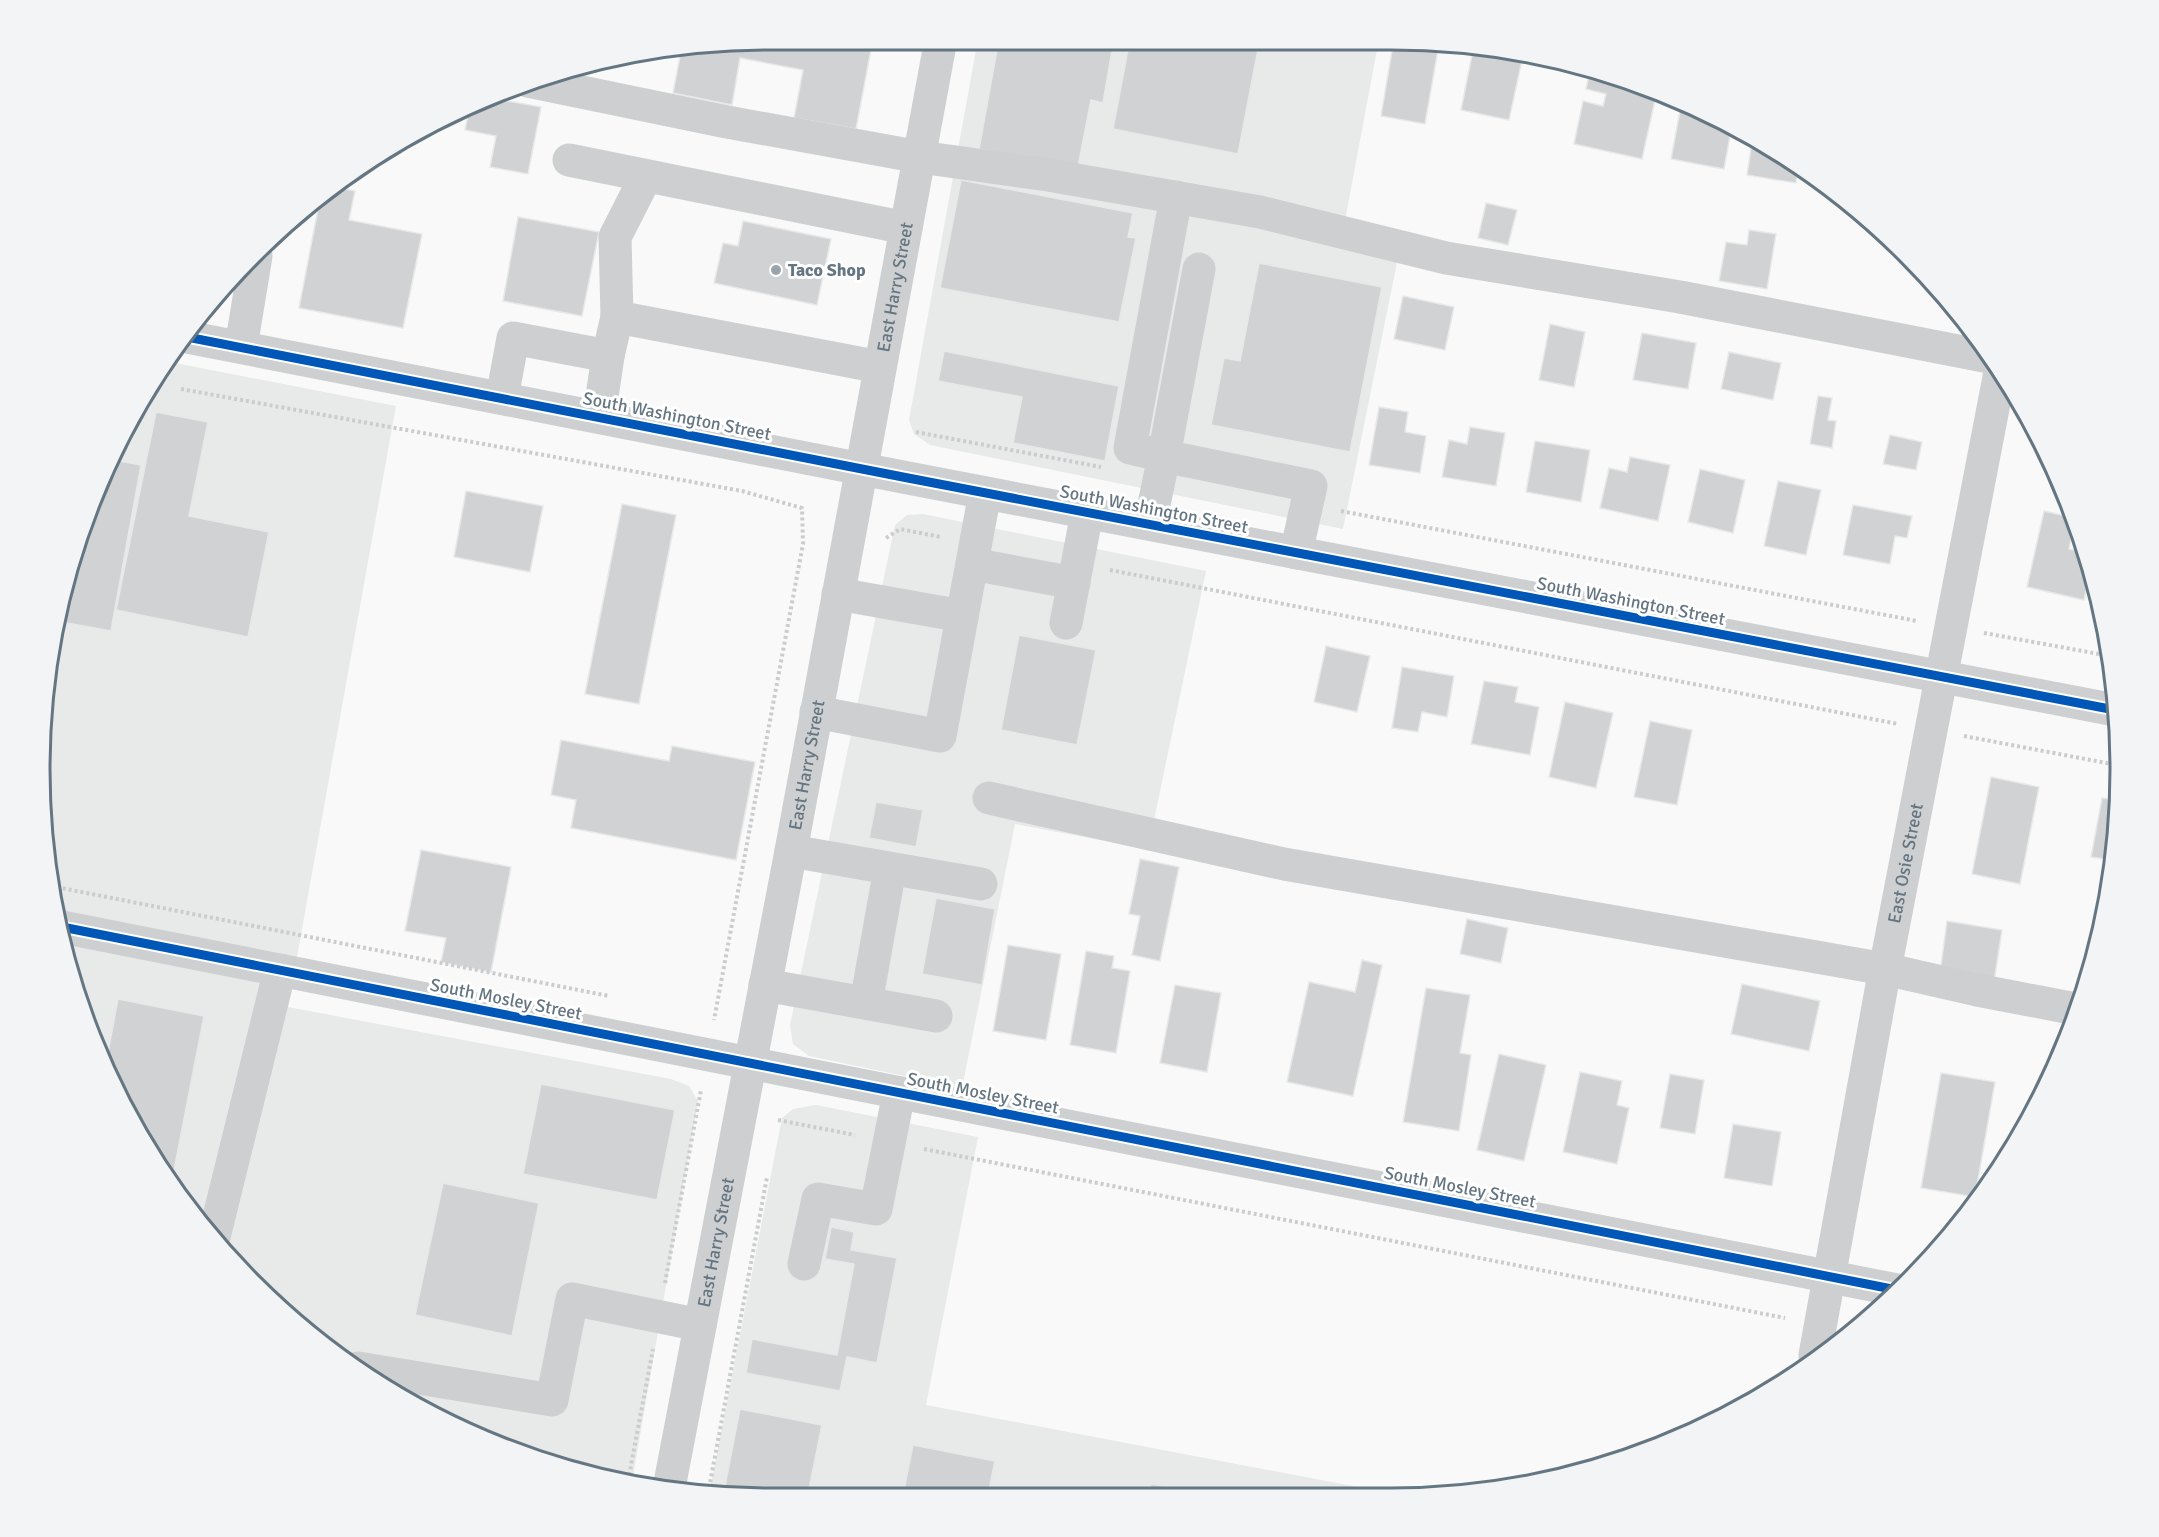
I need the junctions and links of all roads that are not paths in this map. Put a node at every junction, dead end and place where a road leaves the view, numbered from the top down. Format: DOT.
graph roads {
  1 [pos="939,50"];
  2 [pos="547,85"];
  3 [pos="920,157"];
  4 [pos="569,160"];
  5 [pos="646,176"];
  6 [pos="1176,197"];
  7 [pos="906,228"];
  8 [pos="254,266"];
  9 [pos="1199,269"];
  10 [pos="617,317"];
  11 [pos="193,338"];
  12 [pos="241,347"];
  13 [pos="1978,355"];
  14 [pos="608,356"];
  15 [pos="880,368"];
  16 [pos="1998,384"];
  17 [pos="502,398"];
  18 [pos="599,417"];
  19 [pos="1164,456"];
  20 [pos="862,469"];
  21 [pos="985,493"];
  22 [pos="1087,513"];
  23 [pos="1150,524"];
  24 [pos="1296,553"];
  25 [pos="972,564"];
  26 [pos="1074,583"];
  27 [pos="838,594"];
  28 [pos="962,616"];
  29 [pos="1066,623"];
  30 [pos="1941,677"];
  31 [pos="2107,708"];
  32 [pos="816,712"];
  33 [pos="989,798"];
  34 [pos="791,851"];
  35 [pos="890,868"];
  36 [pos="981,884"];
  37 [pos="68,928"];
  38 [pos="1885,969"];
  39 [pos="280,970"];
  40 [pos="765,985"];
  41 [pos="866,1004"];
  42 [pos="2068,1008"];
  43 [pos="936,1016"];
  44 [pos="750,1064"];
  45 [pos="899,1093"];
  46 [pos="216,1228"];
  47 [pos="804,1264"];
  48 [pos="1829,1276"];
  49 [pos="1887,1288"];
  50 [pos="700,1325"];
  51 [pos="1818,1340"];
  52 [pos="377,1371"];
  53 [pos="670,1480"];
  1 -- 3 [label="street, East Harry Street"];
  2 -- 3 [label="street"];
  3 -- 6 [label="street"];
  3 -- 7 [label="street, East Harry Street"];
  4 -- 5 [label="street"];
  5 -- 7 [label="street"];
  5 -- 10 [label="street"];
  6 -- 13 [label="street"];
  6 -- 19 [label="street"];
  7 -- 15 [label="street, East Harry Street"];
  8 -- 12 [label="street"];
  9 -- 19 [label="street"];
  10 -- 14 [label="street"];
  10 -- 15 [label="street"];
  11 -- 12 [label="street, South Washington Street"];
  12 -- 17 [label="street, South Washington Street"];
  14 -- 17 [label="street"];
  14 -- 18 [label="street"];
  15 -- 20 [label="street, East Harry Street"];
  16 -- 30 [label="street, East Osie Street"];
  17 -- 18 [label="street, South Washington Street"];
  18 -- 20 [label="street, South Washington Street"];
  19 -- 23 [label="street"];
  19 -- 24 [label="street"];
  20 -- 21 [label="street, South Washington Street"];
  20 -- 27 [label="street, East Harry Street"];
  21 -- 22 [label="street, South Washington Street"];
  21 -- 25 [label="street"];
  22 -- 23 [label="street, South Washington Street"];
  22 -- 26 [label="street"];
  23 -- 24 [label="street, South Washington Street"];
  24 -- 30 [label="street, South Washington Street"];
  25 -- 26 [label="street"];
  25 -- 28 [label="street"];
  26 -- 29 [label="street"];
  27 -- 28 [label="street"];
  27 -- 32 [label="street, East Harry Street"];
  28 -- 32 [label="street"];
  30 -- 31 [label="street, South Washington Street"];
  30 -- 38 [label="street, East Osie Street"];
  32 -- 34 [label="street, East Harry Street"];
  33 -- 38 [label="street"];
  34 -- 35 [label="street"];
  34 -- 40 [label="street, East Harry Street"];
  35 -- 36 [label="street"];
  35 -- 41 [label="street"];
  37 -- 39 [label="street, South Mosley Street"];
  38 -- 42 [label="street"];
  38 -- 48 [label="street, East Osie Street"];
  39 -- 44 [label="street, South Mosley Street"];
  39 -- 46 [label="street"];
  40 -- 41 [label="street"];
  40 -- 44 [label="street, East Harry Street"];
  41 -- 43 [label="street"];
  44 -- 45 [label="street, South Mosley Street"];
  44 -- 50 [label="street, East Harry Street"];
  45 -- 47 [label="street"];
  45 -- 48 [label="street, South Mosley Street"];
  48 -- 49 [label="street, South Mosley Street"];
  48 -- 51 [label="street, East Osie Street"];
  50 -- 52 [label="street"];
  50 -- 53 [label="street, East Harry Street"];
}
